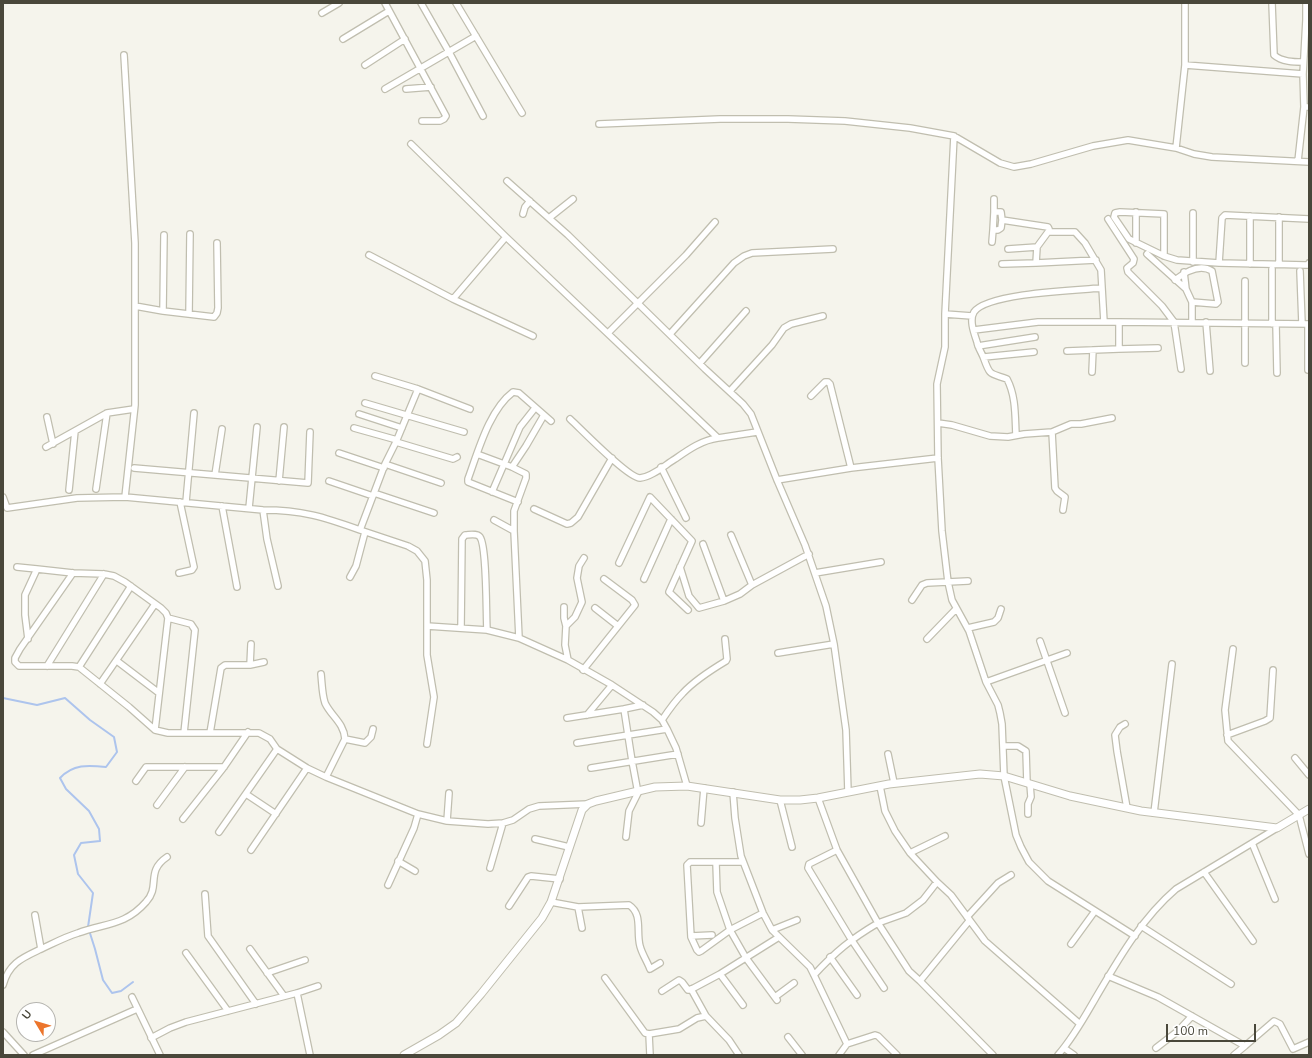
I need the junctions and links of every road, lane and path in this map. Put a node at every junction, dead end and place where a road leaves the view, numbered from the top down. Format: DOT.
graph roads {
  1 [pos="340,3"];
  2 [pos="385,3"];
  3 [pos="421,3"];
  4 [pos="456,3"];
  5 [pos="1186,3"];
  6 [pos="1272,3"];
  7 [pos="1306,3"];
  8 [pos="390,11"];
  9 [pos="322,13"];
  10 [pos="1307,20"];
  11 [pos="476,36"];
  12 [pos="405,38"];
  13 [pos="343,39"];
  14 [pos="449,52"];
  15 [pos="124,55"];
  16 [pos="1288,63"];
  17 [pos="365,65"];
  18 [pos="1185,65"];
  19 [pos="1303,67"];
  20 [pos="421,68"];
  21 [pos="1287,73"];
  22 [pos="431,87"];
  23 [pos="385,89"];
  24 [pos="406,89"];
  25 [pos="1306,107"];
  26 [pos="522,113"];
  27 [pos="483,116"];
  28 [pos="422,121"];
  29 [pos="599,124"];
  30 [pos="954,136"];
  31 [pos="411,144"];
  32 [pos="1176,148"];
  33 [pos="1298,161"];
  34 [pos="1309,162"];
  35 [pos="507,181"];
  36 [pos="573,199"];
  37 [pos="994,199"];
  38 [pos="530,201"];
  39 [pos="994,212"];
  40 [pos="1136,212"];
  41 [pos="1193,213"];
  42 [pos="523,214"];
  43 [pos="1250,216"];
  44 [pos="1279,217"];
  45 [pos="549,218"];
  46 [pos="1108,219"];
  47 [pos="1309,219"];
  48 [pos="1002,220"];
  49 [pos="715,222"];
  50 [pos="993,230"];
  51 [pos="1048,232"];
  52 [pos="190,234"];
  53 [pos="164,235"];
  54 [pos="506,237"];
  55 [pos="992,242"];
  56 [pos="217,243"];
  57 [pos="1136,243"];
  58 [pos="1036,247"];
  59 [pos="833,249"];
  60 [pos="1008,249"];
  61 [pos="1147,254"];
  62 [pos="369,255"];
  63 [pos="1164,256"];
  64 [pos="1096,260"];
  65 [pos="1193,262"];
  66 [pos="1036,263"];
  67 [pos="1219,263"];
  68 [pos="1309,263"];
  69 [pos="1002,264"];
  70 [pos="1250,264"];
  71 [pos="1279,264"];
  72 [pos="1272,269"];
  73 [pos="1300,271"];
  74 [pos="1184,272"];
  75 [pos="1176,280"];
  76 [pos="1245,281"];
  77 [pos="1102,288"];
  78 [pos="1186,289"];
  79 [pos="453,299"];
  80 [pos="1192,302"];
  81 [pos="638,303"];
  82 [pos="135,306"];
  83 [pos="164,311"];
  84 [pos="746,311"];
  85 [pos="189,314"];
  86 [pos="945,314"];
  87 [pos="823,316"];
  88 [pos="972,316"];
  89 [pos="1104,322"];
  90 [pos="1119,322"];
  91 [pos="1174,322"];
  92 [pos="1192,322"];
  93 [pos="1206,322"];
  94 [pos="1245,323"];
  95 [pos="1274,324"];
  96 [pos="1302,324"];
  97 [pos="1309,324"];
  98 [pos="974,330"];
  99 [pos="608,333"];
  100 [pos="670,334"];
  101 [pos="533,336"];
  102 [pos="1035,337"];
  103 [pos="978,346"];
  104 [pos="1158,348"];
  105 [pos="1119,349"];
  106 [pos="1093,350"];
  107 [pos="1067,351"];
  108 [pos="1034,352"];
  109 [pos="984,357"];
  110 [pos="700,363"];
  111 [pos="1246,363"];
  112 [pos="1181,369"];
  113 [pos="1308,370"];
  114 [pos="1210,371"];
  115 [pos="1092,372"];
  116 [pos="1277,373"];
  117 [pos="375,376"];
  118 [pos="418,389"];
  119 [pos="730,391"];
  120 [pos="811,396"];
  121 [pos="365,403"];
  122 [pos="535,408"];
  123 [pos="134,409"];
  124 [pos="470,409"];
  125 [pos="107,412"];
  126 [pos="194,413"];
  127 [pos="358,414"];
  128 [pos="407,414"];
  129 [pos="544,415"];
  130 [pos="47,417"];
  131 [pos="1112,418"];
  132 [pos="570,419"];
  133 [pos="551,421"];
  134 [pos="938,423"];
  135 [pos="257,427"];
  136 [pos="284,427"];
  137 [pos="354,428"];
  138 [pos="402,428"];
  139 [pos="222,429"];
  140 [pos="75,431"];
  141 [pos="310,432"];
  142 [pos="464,432"];
  143 [pos="757,432"];
  144 [pos="1052,432"];
  145 [pos="1016,435"];
  146 [pos="718,438"];
  147 [pos="397,441"];
  148 [pos="53,444"];
  149 [pos="46,447"];
  150 [pos="339,453"];
  151 [pos="477,454"];
  152 [pos="457,457"];
  153 [pos="612,458"];
  154 [pos="938,458"];
  155 [pos="504,464"];
  156 [pos="385,466"];
  157 [pos="512,467"];
  158 [pos="661,467"];
  159 [pos="134,468"];
  160 [pos="852,468"];
  161 [pos="188,473"];
  162 [pos="215,475"];
  163 [pos="252,478"];
  164 [pos="777,480"];
  165 [pos="279,481"];
  166 [pos="329,481"];
  167 [pos="441,483"];
  168 [pos="96,489"];
  169 [pos="69,490"];
  170 [pos="492,492"];
  171 [pos="373,494"];
  172 [pos="3,497"];
  173 [pos="125,497"];
  174 [pos="183,502"];
  175 [pos="518,502"];
  176 [pos="222,506"];
  177 [pos="5,508"];
  178 [pos="249,508"];
  179 [pos="534,509"];
  180 [pos="263,510"];
  181 [pos="1063,510"];
  182 [pos="434,513"];
  183 [pos="686,518"];
  184 [pos="671,519"];
  185 [pos="494,520"];
  186 [pos="362,531"];
  187 [pos="514,531"];
  188 [pos="731,535"];
  189 [pos="703,544"];
  190 [pos="809,554"];
  191 [pos="584,558"];
  192 [pos="881,562"];
  193 [pos="619,563"];
  194 [pos="17,567"];
  195 [pos="680,567"];
  196 [pos="37,569"];
  197 [pos="73,573"];
  198 [pos="179,573"];
  199 [pos="816,573"];
  200 [pos="104,574"];
  201 [pos="350,577"];
  202 [pos="604,579"];
  203 [pos="644,579"];
  204 [pos="968,581"];
  205 [pos="948,582"];
  206 [pos="752,585"];
  207 [pos="131,586"];
  208 [pos="278,586"];
  209 [pos="237,587"];
  210 [pos="912,600"];
  211 [pos="724,601"];
  212 [pos="155,604"];
  213 [pos="564,607"];
  214 [pos="595,608"];
  215 [pos="956,609"];
  216 [pos="1001,609"];
  217 [pos="688,610"];
  218 [pos="168,618"];
  219 [pos="427,626"];
  220 [pos="566,626"];
  221 [pos="618,626"];
  222 [pos="461,628"];
  223 [pos="968,628"];
  224 [pos="487,630"];
  225 [pos="28,638"];
  226 [pos="519,638"];
  227 [pos="725,639"];
  228 [pos="926,639"];
  229 [pos="1040,641"];
  230 [pos="251,644"];
  231 [pos="834,644"];
  232 [pos="1233,649"];
  233 [pos="778,653"];
  234 [pos="1067,653"];
  235 [pos="568,660"];
  236 [pos="1048,660"];
  237 [pos="117,661"];
  238 [pos="264,662"];
  239 [pos="1172,664"];
  240 [pos="250,665"];
  241 [pos="46,666"];
  242 [pos="79,667"];
  243 [pos="583,670"];
  244 [pos="1273,670"];
  245 [pos="321,674"];
  246 [pos="986,682"];
  247 [pos="100,684"];
  248 [pos="612,685"];
  249 [pos="159,693"];
  250 [pos="643,706"];
  251 [pos="624,709"];
  252 [pos="1065,713"];
  253 [pos="587,715"];
  254 [pos="567,718"];
  255 [pos="662,720"];
  256 [pos="1125,724"];
  257 [pos="373,729"];
  258 [pos="667,729"];
  259 [pos="155,730"];
  260 [pos="248,732"];
  261 [pos="184,733"];
  262 [pos="210,733"];
  263 [pos="627,735"];
  264 [pos="1227,735"];
  265 [pos="345,739"];
  266 [pos="577,743"];
  267 [pos="427,744"];
  268 [pos="1003,746"];
  269 [pos="277,749"];
  270 [pos="678,754"];
  271 [pos="888,754"];
  272 [pos="1295,758"];
  273 [pos="632,762"];
  274 [pos="185,767"];
  275 [pos="224,767"];
  276 [pos="307,768"];
  277 [pos="590,768"];
  278 [pos="1309,775"];
  279 [pos="1004,776"];
  280 [pos="326,777"];
  281 [pos="136,781"];
  282 [pos="894,783"];
  283 [pos="1028,783"];
  284 [pos="687,786"];
  285 [pos="880,786"];
  286 [pos="704,788"];
  287 [pos="638,790"];
  288 [pos="733,792"];
  289 [pos="848,792"];
  290 [pos="449,793"];
  291 [pos="246,794"];
  292 [pos="818,798"];
  293 [pos="780,800"];
  294 [pos="588,804"];
  295 [pos="157,805"];
  296 [pos="1128,808"];
  297 [pos="1309,809"];
  298 [pos="1154,813"];
  299 [pos="276,814"];
  300 [pos="418,814"];
  301 [pos="1028,814"];
  302 [pos="1299,815"];
  303 [pos="183,819"];
  304 [pos="447,821"];
  305 [pos="503,823"];
  306 [pos="701,823"];
  307 [pos="1277,828"];
  308 [pos="219,832"];
  309 [pos="946,836"];
  310 [pos="626,837"];
  311 [pos="535,839"];
  312 [pos="1252,843"];
  313 [pos="792,847"];
  314 [pos="569,848"];
  315 [pos="251,850"];
  316 [pos="837,850"];
  317 [pos="910,853"];
  318 [pos="1309,854"];
  319 [pos="167,857"];
  320 [pos="398,861"];
  321 [pos="743,862"];
  322 [pos="716,863"];
  323 [pos="490,868"];
  324 [pos="415,871"];
  325 [pos="1204,872"];
  326 [pos="1011,875"];
  327 [pos="560,879"];
  328 [pos="937,882"];
  329 [pos="388,885"];
  330 [pos="205,894"];
  331 [pos="1275,899"];
  332 [pos="551,902"];
  333 [pos="509,906"];
  334 [pos="578,907"];
  335 [pos="1095,911"];
  336 [pos="763,913"];
  337 [pos="35,915"];
  338 [pos="968,919"];
  339 [pos="797,920"];
  340 [pos="878,923"];
  341 [pos="1141,926"];
  342 [pos="582,928"];
  343 [pos="730,930"];
  344 [pos="772,930"];
  345 [pos="712,935"];
  346 [pos="691,936"];
  347 [pos="1134,936"];
  348 [pos="779,937"];
  349 [pos="851,939"];
  350 [pos="1253,941"];
  351 [pos="1071,944"];
  352 [pos="42,949"];
  353 [pos="250,949"];
  354 [pos="186,953"];
  355 [pos="830,957"];
  356 [pos="746,958"];
  357 [pos="305,960"];
  358 [pos="660,963"];
  359 [pos="267,973"];
  360 [pos="720,974"];
  361 [pos="814,975"];
  362 [pos="1108,976"];
  363 [pos="605,978"];
  364 [pos="920,981"];
  365 [pos="794,983"];
  366 [pos="1231,984"];
  367 [pos="3,985"];
  368 [pos="318,986"];
  369 [pos="884,988"];
  370 [pos="691,989"];
  371 [pos="662,991"];
  372 [pos="297,993"];
  373 [pos="857,995"];
  374 [pos="284,996"];
  375 [pos="132,997"];
  376 [pos="256,1004"];
  377 [pos="743,1005"];
  378 [pos="137,1009"];
  379 [pos="228,1011"];
  380 [pos="706,1016"];
  381 [pos="1192,1016"];
  382 [pos="1080,1024"];
  383 [pos="3,1032"];
  384 [pos="649,1034"];
  385 [pos="788,1037"];
  386 [pos="151,1038"];
  387 [pos="1309,1042"];
  388 [pos="847,1044"];
  389 [pos="1245,1046"];
  390 [pos="1064,1048"];
  391 [pos="1156,1048"];
  392 [pos="1293,1050"];
  393 [pos="24,1055"];
  394 [pos="33,1055"];
  395 [pos="160,1055"];
  396 [pos="310,1055"];
  397 [pos="404,1055"];
  398 [pos="650,1055"];
  399 [pos="739,1055"];
  400 [pos="802,1055"];
  401 [pos="839,1055"];
  402 [pos="896,1055"];
  403 [pos="993,1055"];
  404 [pos="1058,1055"];
  405 [pos="1074,1055"];
  406 [pos="1234,1055"];
  407 [pos="1297,1055"];
  1 -- 9 [label="street"];
  2 -- 8 [label="street"];
  3 -- 14 [label="street"];
  4 -- 11 [label="street"];
  5 -- 18 [label="street"];
  6 -- 16 [label="street"];
  7 -- 10 [label="street"];
  8 -- 12 [label="street"];
  8 -- 13 [label="street"];
  10 -- 19 [label="street"];
  11 -- 14 [label="street"];
  11 -- 26 [label="street"];
  12 -- 17 [label="street"];
  12 -- 20 [label="street"];
  14 -- 20 [label="street"];
  14 -- 27 [label="street"];
  15 -- 82 [label="street"];
  16 -- 19 [label="street"];
  16 -- 21 [label="street"];
  18 -- 21 [label="street"];
  18 -- 32 [label="street"];
  19 -- 21 [label="street"];
  19 -- 25 [label="street"];
  20 -- 22 [label="street"];
  20 -- 23 [label="street"];
  22 -- 24 [label="street"];
  22 -- 28 [label="street"];
  25 -- 33 [label="street"];
  29 -- 30 [label="street"];
  30 -- 32 [label="street"];
  30 -- 86 [label="street"];
  31 -- 54 [label="street"];
  32 -- 33 [label="street"];
  33 -- 34 [label="street"];
  35 -- 38 [label="street"];
  36 -- 45 [label="street"];
  37 -- 39 [label="street"];
  38 -- 42 [label="street"];
  38 -- 45 [label="street"];
  39 -- 48 [label="street"];
  39 -- 50 [label="street"];
  40 -- 57 [label="street"];
  40 -- 57 [label="street"];
  40 -- 63 [label="street"];
  41 -- 65 [label="street"];
  43 -- 44 [label="street"];
  43 -- 67 [label="street"];
  43 -- 70 [label="street"];
  44 -- 47 [label="street"];
  44 -- 71 [label="street"];
  45 -- 81 [label="street"];
  46 -- 91 [label="street"];
  48 -- 50 [label="street"];
  48 -- 51 [label="street"];
  49 -- 81 [label="street"];
  50 -- 55 [label="street"];
  51 -- 58 [label="street"];
  51 -- 64 [label="street"];
  52 -- 85 [label="street"];
  53 -- 83 [label="street"];
  54 -- 79 [label="street"];
  54 -- 99 [label="street"];
  56 -- 85 [label="street"];
  57 -- 63 [label="street"];
  58 -- 60 [label="street"];
  58 -- 66 [label="street"];
  59 -- 100 [label="street"];
  61 -- 75 [label="street"];
  62 -- 79 [label="street"];
  63 -- 65 [label="street"];
  64 -- 66 [label="street"];
  64 -- 77 [label="street"];
  65 -- 67 [label="street"];
  66 -- 69 [label="street"];
  67 -- 70 [label="street"];
  68 -- 71 [label="street"];
  70 -- 71 [label="street"];
  72 -- 95 [label="street"];
  73 -- 96 [label="street"];
  74 -- 75 [label="street"];
  74 -- 78 [label="street"];
  74 -- 80 [label="street"];
  75 -- 78 [label="street"];
  76 -- 94 [label="street"];
  77 -- 88 [label="street"];
  77 -- 89 [label="street"];
  78 -- 80 [label="street"];
  79 -- 101 [label="street"];
  80 -- 92 [label="street"];
  81 -- 99 [label="street"];
  81 -- 100 [label="street"];
  82 -- 83 [label="street"];
  82 -- 123 [label="street"];
  83 -- 85 [label="street"];
  84 -- 110 [label="street"];
  86 -- 88 [label="street"];
  86 -- 134 [label="street"];
  87 -- 119 [label="street"];
  88 -- 98 [label="street"];
  89 -- 90 [label="street"];
  89 -- 98 [label="street"];
  90 -- 91 [label="street"];
  90 -- 105 [label="street"];
  91 -- 92 [label="street"];
  91 -- 112 [label="street"];
  92 -- 93 [label="street"];
  93 -- 94 [label="street"];
  93 -- 114 [label="street"];
  94 -- 95 [label="street"];
  94 -- 111 [label="street"];
  95 -- 96 [label="street"];
  95 -- 116 [label="street"];
  96 -- 97 [label="street"];
  97 -- 113 [label="street"];
  98 -- 103 [label="street"];
  99 -- 146 [label="street"];
  100 -- 110 [label="street"];
  102 -- 103 [label="street"];
  103 -- 109 [label="street"];
  104 -- 105 [label="street"];
  105 -- 106 [label="street"];
  106 -- 107 [label="street"];
  106 -- 115 [label="street"];
  108 -- 109 [label="street"];
  109 -- 145 [label="street"];
  110 -- 119 [label="street"];
  117 -- 118 [label="street"];
  118 -- 124 [label="street"];
  118 -- 128 [label="street"];
  119 -- 143 [label="street"];
  120 -- 160 [label="street"];
  121 -- 128 [label="street"];
  122 -- 129 [label="street"];
  122 -- 151 [label="street"];
  122 -- 155 [label="street"];
  123 -- 125 [label="street"];
  123 -- 173 [label="street"];
  125 -- 140 [label="street"];
  125 -- 168 [label="street"];
  126 -- 161 [label="street"];
  127 -- 138 [label="street"];
  128 -- 138 [label="street"];
  128 -- 142 [label="street"];
  129 -- 133 [label="street"];
  129 -- 157 [label="street"];
  130 -- 148 [label="street"];
  131 -- 144 [label="street"];
  132 -- 153 [label="street"];
  134 -- 145 [label="street"];
  134 -- 154 [label="street"];
  135 -- 163 [label="street"];
  136 -- 165 [label="street"];
  137 -- 147 [label="street"];
  138 -- 147 [label="street"];
  139 -- 162 [label="street"];
  140 -- 148 [label="street"];
  140 -- 169 [label="street"];
  141 -- 165 [label="street"];
  143 -- 146 [label="street"];
  143 -- 164 [label="street"];
  144 -- 145 [label="street"];
  144 -- 181 [label="street"];
  146 -- 158 [label="street"];
  147 -- 152 [label="street"];
  147 -- 156 [label="street"];
  148 -- 149 [label="street"];
  150 -- 156 [label="street"];
  151 -- 155 [label="street"];
  151 -- 170 [label="street"];
  153 -- 158 [label="street"];
  153 -- 179 [label="street"];
  154 -- 160 [label="street"];
  154 -- 205 [label="street"];
  155 -- 157 [label="street"];
  155 -- 170 [label="street"];
  156 -- 167 [label="street"];
  156 -- 171 [label="street"];
  157 -- 175 [label="street"];
  158 -- 183 [label="street"];
  159 -- 161 [label="street"];
  160 -- 164 [label="street"];
  161 -- 162 [label="street"];
  161 -- 174 [label="street"];
  162 -- 163 [label="street"];
  163 -- 165 [label="street"];
  163 -- 178 [label="street"];
  164 -- 190 [label="street"];
  166 -- 171 [label="street"];
  170 -- 175 [label="street"];
  171 -- 182 [label="street"];
  171 -- 186 [label="street"];
  172 -- 177 [label="street"];
  173 -- 174 [label="street"];
  173 -- 177 [label="street"];
  174 -- 176 [label="street"];
  174 -- 198 [label="street"];
  175 -- 187 [label="street"];
  176 -- 178 [label="street"];
  176 -- 209 [label="street"];
  178 -- 180 [label="street"];
  180 -- 186 [label="street"];
  180 -- 208 [label="street"];
  184 -- 193 [label="street"];
  184 -- 195 [label="street"];
  184 -- 203 [label="street"];
  185 -- 187 [label="street"];
  186 -- 201 [label="street"];
  186 -- 219 [label="street"];
  187 -- 226 [label="street"];
  188 -- 206 [label="street"];
  189 -- 211 [label="street"];
  190 -- 199 [label="street"];
  190 -- 206 [label="street"];
  191 -- 220 [label="street"];
  192 -- 199 [label="street"];
  194 -- 196 [label="street"];
  195 -- 211 [label="street"];
  195 -- 217 [label="street"];
  196 -- 197 [label="street"];
  196 -- 225 [label="street"];
  197 -- 200 [label="street"];
  197 -- 225 [label="street"];
  199 -- 231 [label="street"];
  200 -- 207 [label="street"];
  200 -- 241 [label="street"];
  202 -- 221 [label="street"];
  204 -- 205 [label="street"];
  205 -- 210 [label="street"];
  205 -- 215 [label="street"];
  206 -- 211 [label="street"];
  207 -- 212 [label="street"];
  207 -- 242 [label="street"];
  212 -- 218 [label="street"];
  212 -- 237 [label="street"];
  213 -- 220 [label="street"];
  214 -- 221 [label="street"];
  215 -- 223 [label="street"];
  215 -- 228 [label="street"];
  216 -- 223 [label="street"];
  218 -- 249 [label="street"];
  218 -- 261 [label="street"];
  219 -- 222 [label="street"];
  219 -- 267 [label="street"];
  220 -- 235 [label="street"];
  221 -- 243 [label="street"];
  222 -- 224 [label="street"];
  222 -- 224 [label="street"];
  223 -- 246 [label="street"];
  224 -- 226 [label="street"];
  225 -- 241 [label="street"];
  226 -- 235 [label="street"];
  227 -- 255 [label="street"];
  229 -- 236 [label="street"];
  230 -- 240 [label="street"];
  231 -- 233 [label="street"];
  231 -- 289 [label="street"];
  232 -- 264 [label="street"];
  234 -- 236 [label="street"];
  235 -- 243 [label="street"];
  236 -- 246 [label="street"];
  236 -- 252 [label="street"];
  237 -- 247 [label="street"];
  237 -- 249 [label="street"];
  238 -- 240 [label="street"];
  239 -- 298 [label="street"];
  240 -- 262 [label="street"];
  241 -- 242 [label="street"];
  242 -- 247 [label="street"];
  243 -- 248 [label="street"];
  244 -- 264 [label="street"];
  245 -- 265 [label="street"];
  246 -- 268 [label="street"];
  247 -- 259 [label="street"];
  248 -- 250 [label="street"];
  248 -- 253 [label="street"];
  249 -- 259 [label="street"];
  250 -- 251 [label="street"];
  250 -- 255 [label="street"];
  251 -- 253 [label="street"];
  251 -- 263 [label="street"];
  253 -- 254 [label="street"];
  255 -- 258 [label="street"];
  256 -- 296 [label="street"];
  257 -- 265 [label="street"];
  258 -- 263 [label="street"];
  258 -- 270 [label="street"];
  259 -- 261 [label="street"];
  260 -- 262 [label="street"];
  260 -- 269 [label="street"];
  260 -- 275 [label="street"];
  261 -- 262 [label="street"];
  263 -- 266 [label="street"];
  263 -- 273 [label="street"];
  264 -- 302 [label="street"];
  265 -- 280 [label="street"];
  268 -- 279 [label="street"];
  268 -- 283 [label="street"];
  269 -- 276 [label="street"];
  269 -- 291 [label="street"];
  270 -- 273 [label="street"];
  270 -- 284 [label="street"];
  271 -- 282 [label="street"];
  272 -- 278 [label="street"];
  273 -- 277 [label="street"];
  273 -- 287 [label="street"];
  274 -- 275 [label="street"];
  274 -- 281 [label="street"];
  274 -- 295 [label="street"];
  275 -- 303 [label="street"];
  276 -- 280 [label="street"];
  276 -- 299 [label="street"];
  279 -- 282 [label="street"];
  279 -- 283 [label="street"];
  279 -- 335 [label="street"];
  280 -- 300 [label="street"];
  282 -- 285 [label="street"];
  283 -- 296 [label="street"];
  283 -- 301 [label="street"];
  284 -- 286 [label="street"];
  284 -- 287 [label="street"];
  285 -- 289 [label="street"];
  285 -- 317 [label="street"];
  286 -- 288 [label="street"];
  286 -- 306 [label="street"];
  287 -- 294 [label="street"];
  287 -- 310 [label="street"];
  288 -- 293 [label="street"];
  288 -- 321 [label="street"];
  289 -- 292 [label="street"];
  290 -- 304 [label="street"];
  291 -- 299 [label="street"];
  291 -- 308 [label="street"];
  292 -- 293 [label="street"];
  292 -- 316 [label="street"];
  293 -- 313 [label="street"];
  294 -- 305 [label="street"];
  294 -- 314 [label="street"];
  296 -- 298 [label="street"];
  297 -- 302 [label="street"];
  298 -- 307 [label="street"];
  299 -- 315 [label="street"];
  300 -- 304 [label="street"];
  300 -- 320 [label="street"];
  302 -- 307 [label="street"];
  302 -- 318 [label="street"];
  304 -- 305 [label="street"];
  305 -- 323 [label="street"];
  307 -- 312 [label="street"];
  309 -- 317 [label="street"];
  311 -- 314 [label="street"];
  312 -- 325 [label="street"];
  312 -- 331 [label="street"];
  314 -- 327 [label="street"];
  316 -- 340 [label="street"];
  316 -- 349 [label="street"];
  317 -- 328 [label="street"];
  319 -- 352 [label="street"];
  320 -- 324 [label="street"];
  320 -- 329 [label="street"];
  321 -- 322 [label="street"];
  321 -- 336 [label="street"];
  322 -- 343 [label="street"];
  322 -- 346 [label="street"];
  325 -- 341 [label="street"];
  325 -- 350 [label="street"];
  326 -- 338 [label="street"];
  327 -- 332 [label="street"];
  327 -- 333 [label="street"];
  328 -- 338 [label="street"];
  328 -- 340 [label="street"];
  330 -- 376 [label="street"];
  332 -- 334 [label="street"];
  332 -- 397 [label="street"];
  334 -- 342 [label="street"];
  334 -- 358 [label="street"];
  335 -- 347 [label="street"];
  335 -- 351 [label="street"];
  336 -- 343 [label="street"];
  336 -- 344 [label="street"];
  337 -- 352 [label="street"];
  338 -- 364 [label="street"];
  338 -- 382 [label="street"];
  339 -- 344 [label="street"];
  340 -- 349 [label="street"];
  340 -- 364 [label="street"];
  341 -- 347 [label="street"];
  341 -- 366 [label="street"];
  343 -- 346 [label="street"];
  343 -- 356 [label="street"];
  344 -- 348 [label="street"];
  345 -- 346 [label="street"];
  347 -- 362 [label="street"];
  348 -- 356 [label="street"];
  348 -- 361 [label="street"];
  349 -- 355 [label="street"];
  349 -- 369 [label="street"];
  352 -- 367 [label="street"];
  353 -- 359 [label="street"];
  354 -- 379 [label="street"];
  355 -- 361 [label="street"];
  355 -- 373 [label="street"];
  356 -- 360 [label="street"];
  356 -- 365 [label="street"];
  357 -- 359 [label="street"];
  359 -- 374 [label="street"];
  360 -- 370 [label="street"];
  360 -- 377 [label="street"];
  361 -- 388 [label="street"];
  362 -- 381 [label="street"];
  362 -- 382 [label="street"];
  363 -- 384 [label="street"];
  364 -- 403 [label="street"];
  368 -- 372 [label="street"];
  370 -- 371 [label="street"];
  370 -- 380 [label="street"];
  372 -- 374 [label="street"];
  372 -- 396 [label="street"];
  374 -- 376 [label="street"];
  375 -- 378 [label="street"];
  376 -- 379 [label="street"];
  378 -- 386 [label="street"];
  378 -- 394 [label="street"];
  379 -- 386 [label="street"];
  380 -- 384 [label="street"];
  380 -- 399 [label="street"];
  381 -- 389 [label="street"];
  381 -- 391 [label="street"];
  382 -- 390 [label="street"];
  383 -- 393 [label="street"];
  384 -- 398 [label="street"];
  385 -- 400 [label="street"];
  386 -- 395 [label="street"];
  387 -- 392 [label="street"];
  388 -- 401 [label="street"];
  388 -- 402 [label="street"];
  389 -- 392 [label="street"];
  389 -- 406 [label="street"];
  390 -- 404 [label="street"];
  390 -- 405 [label="street"];
  392 -- 407 [label="street"];
}
